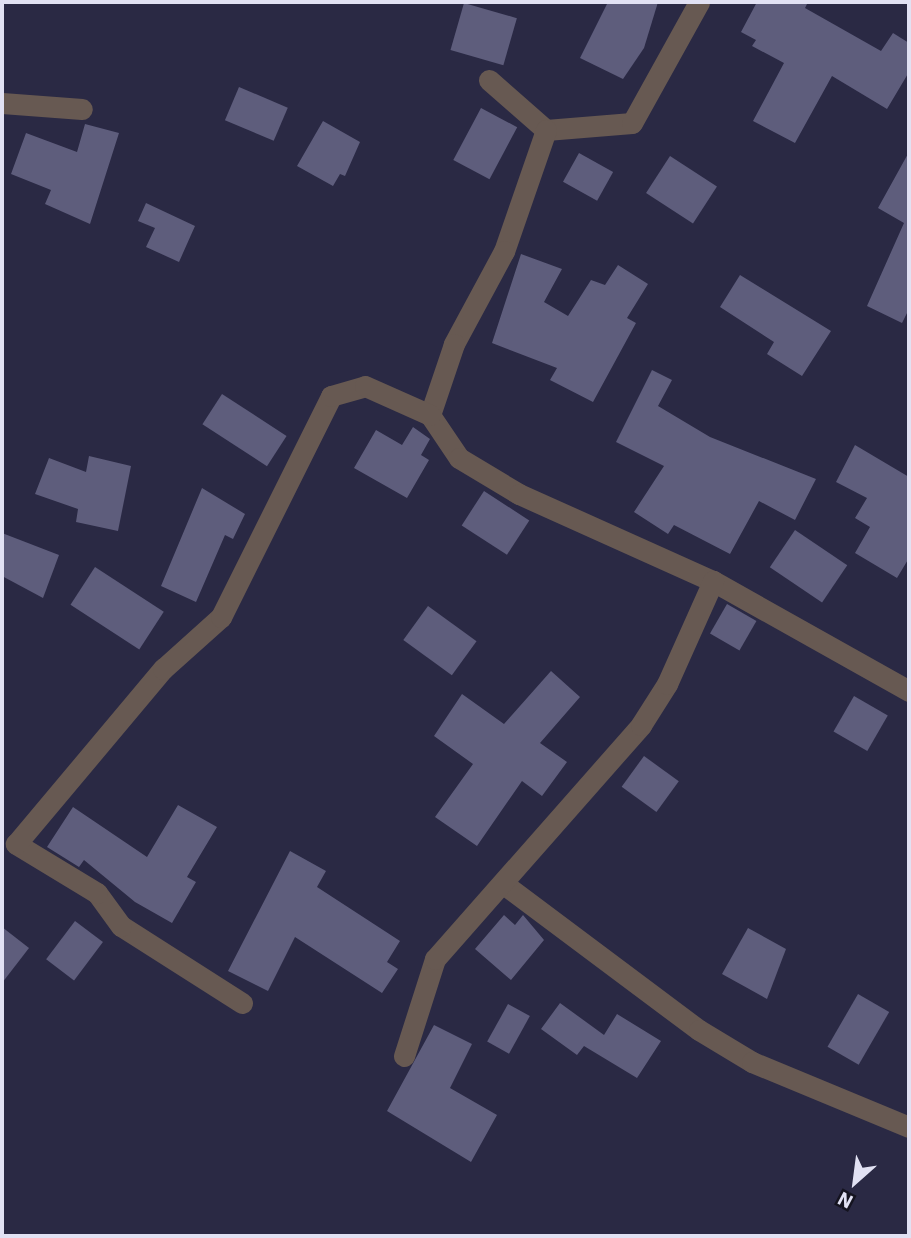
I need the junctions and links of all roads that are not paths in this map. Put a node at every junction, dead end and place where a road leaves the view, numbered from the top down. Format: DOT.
graph roads {
  1 [pos="699,2"];
  2 [pos="489,80"];
  3 [pos="2,103"];
  4 [pos="82,109"];
  5 [pos="546,130"];
  6 [pos="430,415"];
  7 [pos="713,581"];
  8 [pos="909,691"];
  9 [pos="505,885"];
  10 [pos="242,1003"];
  11 [pos="404,1056"];
  12 [pos="909,1127"];
  1 -- 5 [label="street"];
  2 -- 5 [label="street"];
  3 -- 4 [label="street"];
  5 -- 6 [label="street"];
  6 -- 7 [label="street"];
  6 -- 10 [label="street"];
  7 -- 8 [label="street"];
  7 -- 9 [label="street"];
  9 -- 11 [label="street"];
  9 -- 12 [label="street"];
}
